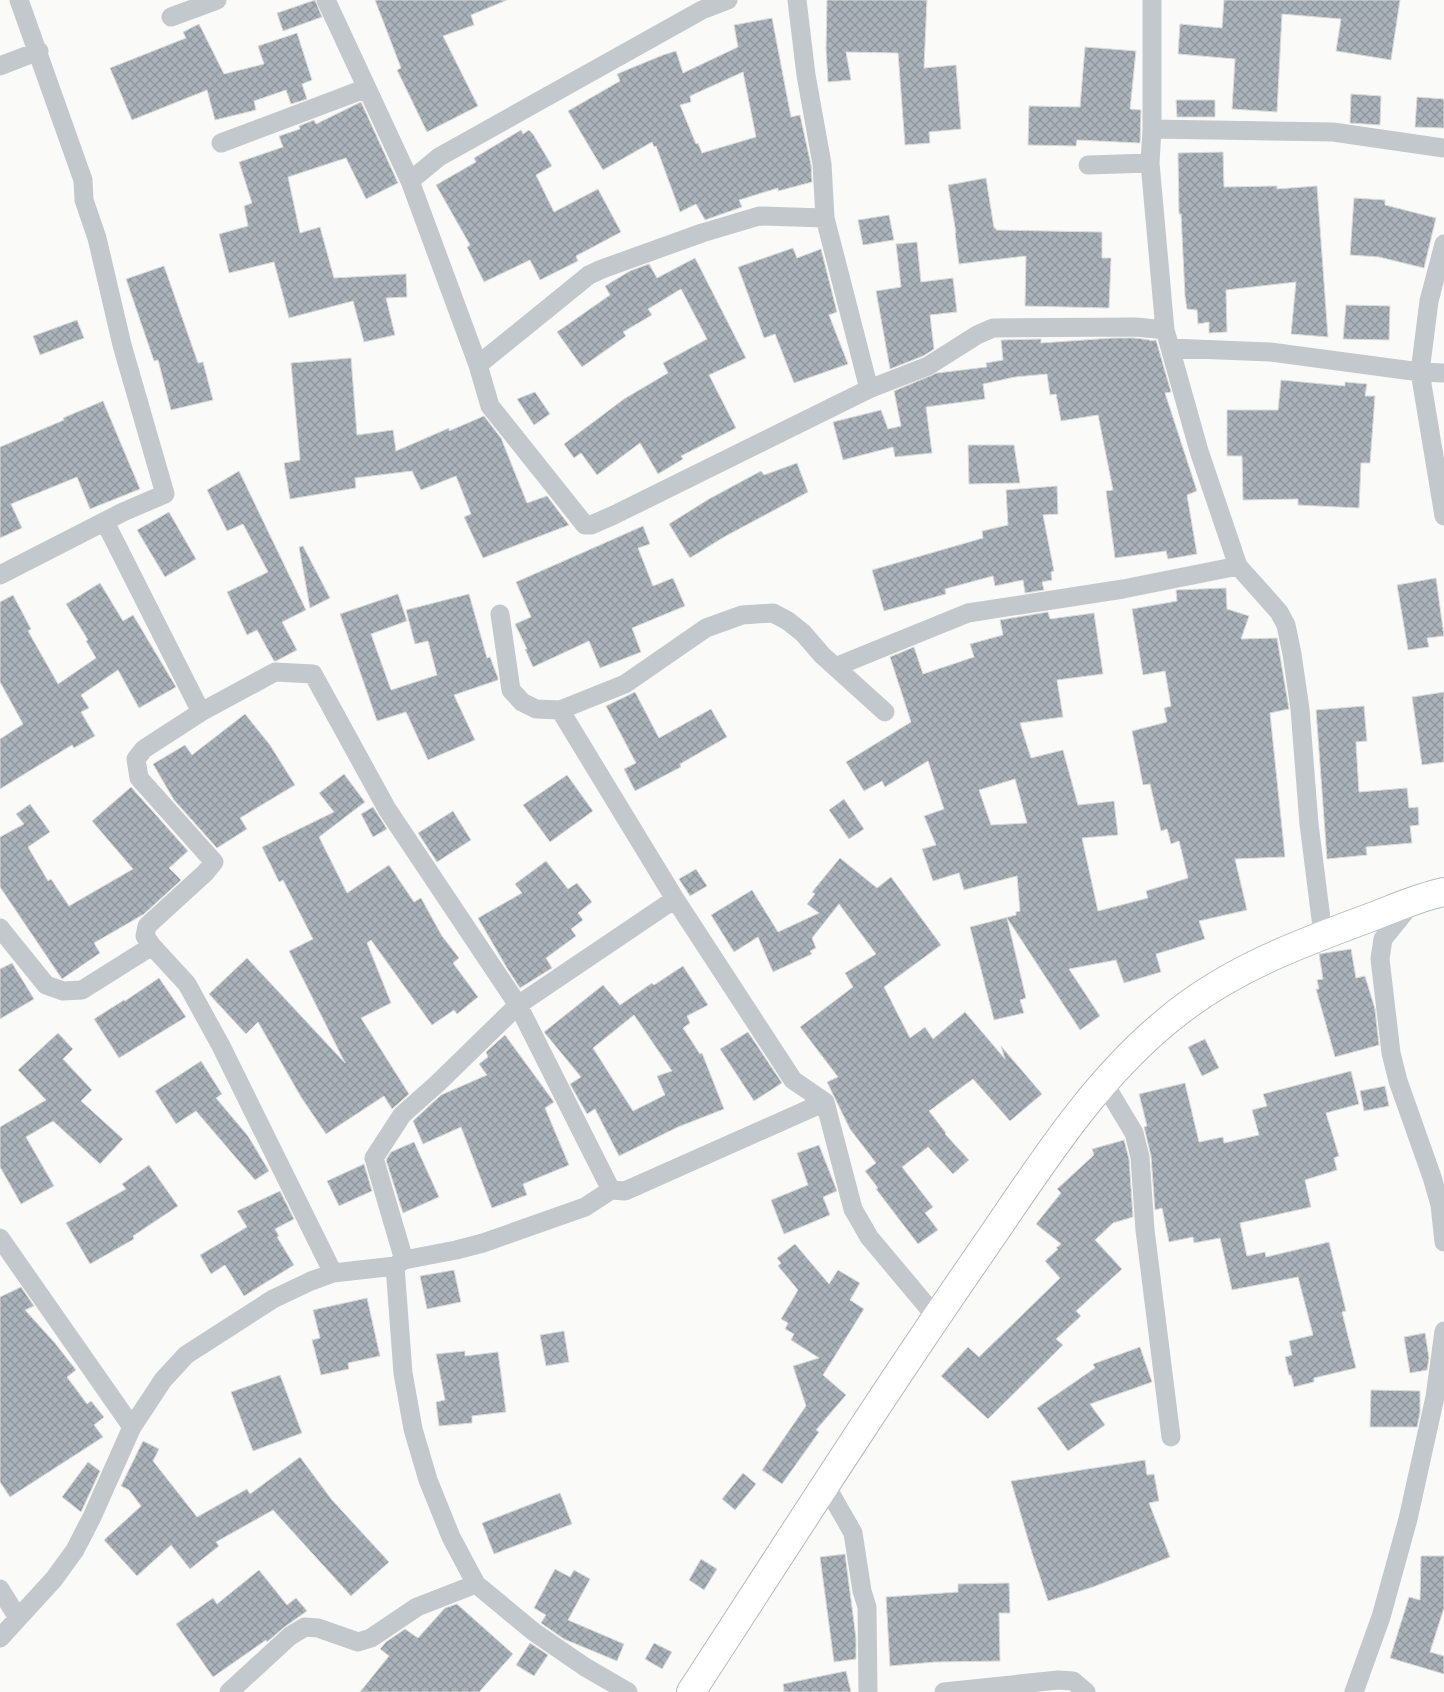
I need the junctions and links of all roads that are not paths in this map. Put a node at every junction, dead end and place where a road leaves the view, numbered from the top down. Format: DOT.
graph roads {
  1 [pos="20,0"];
  2 [pos="217,0"];
  3 [pos="326,0"];
  4 [pos="728,0"];
  5 [pos="797,0"];
  6 [pos="1152,0"];
  7 [pos="701,5"];
  8 [pos="171,17"];
  9 [pos="38,51"];
  10 [pos="0,66"];
  11 [pos="367,88"];
  12 [pos="1152,129"];
  13 [pos="221,144"];
  14 [pos="1444,148"];
  15 [pos="1150,163"];
  16 [pos="1088,166"];
  17 [pos="410,180"];
  18 [pos="825,218"];
  19 [pos="1444,244"];
  20 [pos="1165,330"];
  21 [pos="1170,348"];
  22 [pos="478,365"];
  23 [pos="1420,372"];
  24 [pos="1444,373"];
  25 [pos="869,389"];
  26 [pos="1444,516"];
  27 [pos="105,522"];
  28 [pos="1238,566"];
  29 [pos="0,575"];
  30 [pos="500,614"];
  31 [pos="835,667"];
  32 [pos="560,710"];
  33 [pos="201,712"];
  34 [pos="885,712"];
  35 [pos="1444,892"];
  36 [pos="675,899"];
  37 [pos="1412,903"];
  38 [pos="0,928"];
  39 [pos="1323,935"];
  40 [pos="152,946"];
  41 [pos="518,1005"];
  42 [pos="1104,1083"];
  43 [pos="825,1102"];
  44 [pos="611,1190"];
  45 [pos="0,1238"];
  46 [pos="1444,1242"];
  47 [pos="400,1263"];
  48 [pos="333,1273"];
  49 [pos="936,1317"];
  50 [pos="1444,1331"];
  51 [pos="132,1427"];
  52 [pos="1171,1437"];
  53 [pos="826,1484"];
  54 [pos="476,1584"];
  55 [pos="0,1588"];
  56 [pos="18,1618"];
  57 [pos="0,1638"];
  58 [pos="228,1692"];
  59 [pos="628,1692"];
  60 [pos="691,1692"];
  61 [pos="868,1692"];
  62 [pos="944,1692"];
  63 [pos="1086,1692"];
  64 [pos="1354,1692"];
  1 -- 9 [label="street"];
  2 -- 8 [label="street"];
  3 -- 11 [label="street"];
  4 -- 7 [label="street"];
  5 -- 18 [label="street"];
  6 -- 12 [label="street"];
  7 -- 17 [label="street"];
  9 -- 10 [label="street"];
  9 -- 27 [label="street"];
  11 -- 13 [label="street"];
  11 -- 17 [label="street"];
  12 -- 14 [label="street"];
  12 -- 15 [label="street"];
  15 -- 16 [label="street"];
  15 -- 20 [label="street"];
  17 -- 22 [label="street"];
  18 -- 22 [label="street"];
  18 -- 25 [label="street"];
  19 -- 23 [label="street"];
  20 -- 21 [label="street"];
  20 -- 25 [label="street"];
  21 -- 23 [label="street"];
  21 -- 28 [label="street"];
  22 -- 25 [label="street"];
  23 -- 24 [label="street"];
  23 -- 26 [label="street"];
  27 -- 29 [label="street"];
  27 -- 33 [label="street"];
  28 -- 31 [label="street"];
  28 -- 39 [label="street"];
  30 -- 32 [label="street"];
  31 -- 32 [label="street"];
  31 -- 34 [label="street"];
  32 -- 36 [label="street"];
  33 -- 40 [label="street"];
  33 -- 41 [label="street"];
  35 -- 37 [label="main road"];
  36 -- 41 [label="street"];
  36 -- 43 [label="street"];
  37 -- 39 [label="main road"];
  37 -- 46 [label="street"];
  38 -- 40 [label="street"];
  39 -- 42 [label="main road"];
  40 -- 48 [label="street"];
  41 -- 44 [label="street"];
  41 -- 47 [label="street"];
  42 -- 49 [label="main road"];
  42 -- 52 [label="street"];
  43 -- 44 [label="street"];
  43 -- 49 [label="street"];
  44 -- 47 [label="street"];
  45 -- 51 [label="street"];
  47 -- 48 [label="street"];
  47 -- 54 [label="street"];
  48 -- 51 [label="street"];
  49 -- 53 [label="main road"];
  50 -- 64 [label="street"];
  51 -- 56 [label="street"];
  53 -- 60 [label="main road"];
  53 -- 61 [label="street"];
  54 -- 58 [label="street"];
  54 -- 59 [label="street"];
  55 -- 56 [label="street"];
  56 -- 57 [label="street"];
  62 -- 63 [label="street"];
}
